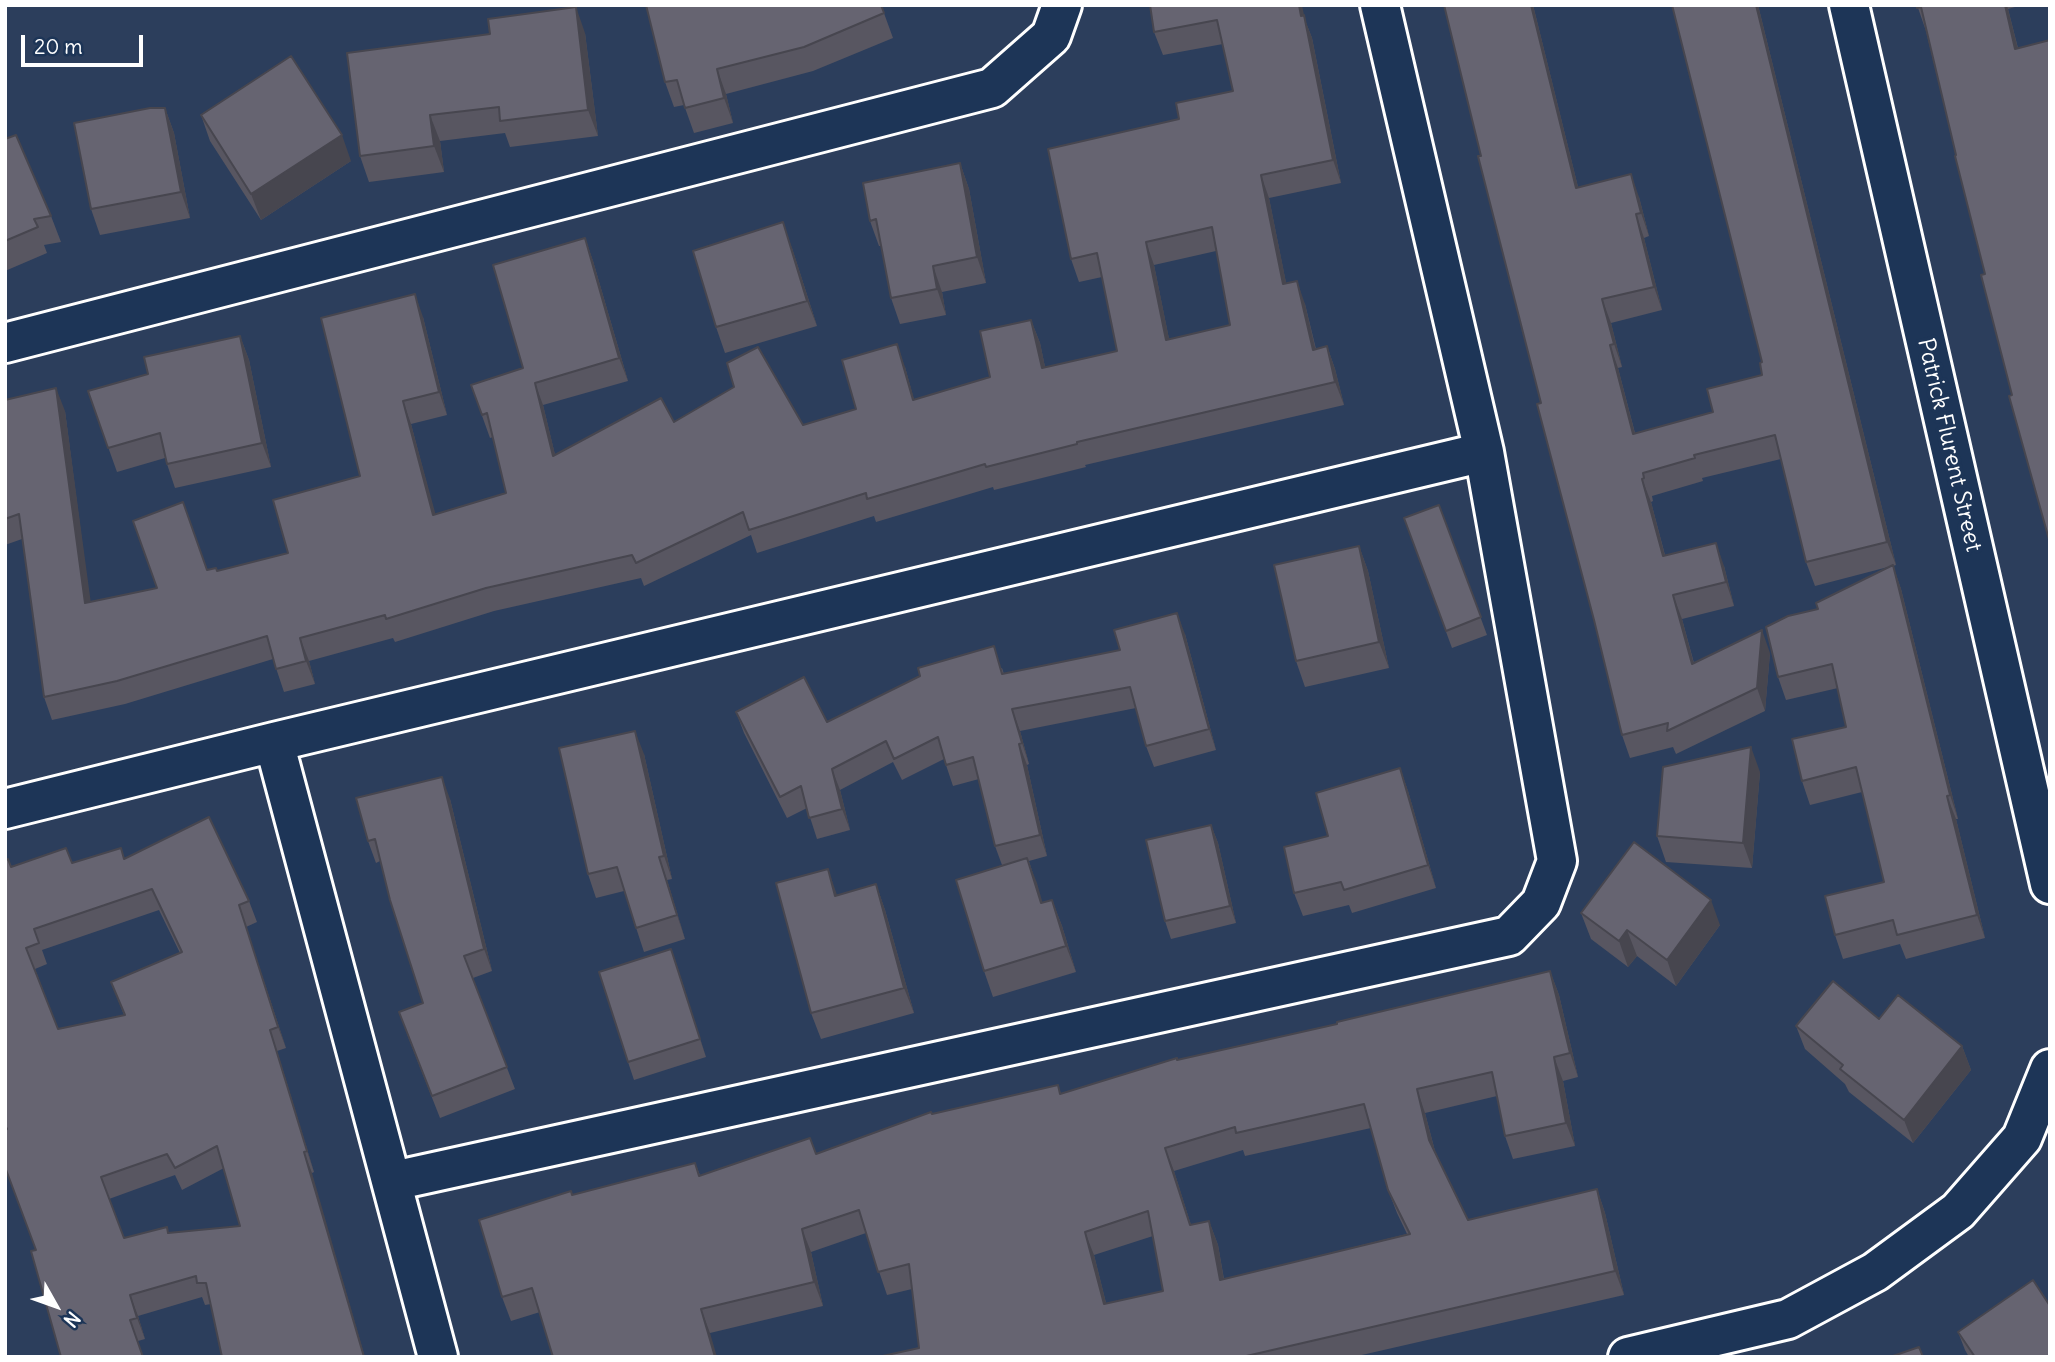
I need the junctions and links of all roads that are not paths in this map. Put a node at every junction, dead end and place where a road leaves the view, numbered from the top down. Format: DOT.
graph roads {
  1 [pos="1062,5"];
  2 [pos="1380,5"];
  3 [pos="1849,5"];
  4 [pos="5,343"];
  5 [pos="1485,452"];
  6 [pos="274,742"];
  7 [pos="5,809"];
  8 [pos="2050,884"];
  9 [pos="2050,1069"];
  10 [pos="393,1181"];
  11 [pos="438,1357"];
  12 [pos="1628,1357"];
  1 -- 4 [label="street"];
  2 -- 5 [label="street"];
  3 -- 8 [label="street, Patrick Flurent Street"];
  5 -- 6 [label="street"];
  5 -- 10 [label="street"];
  6 -- 7 [label="street"];
  6 -- 10 [label="street"];
  9 -- 12 [label="street"];
  10 -- 11 [label="street"];
}
